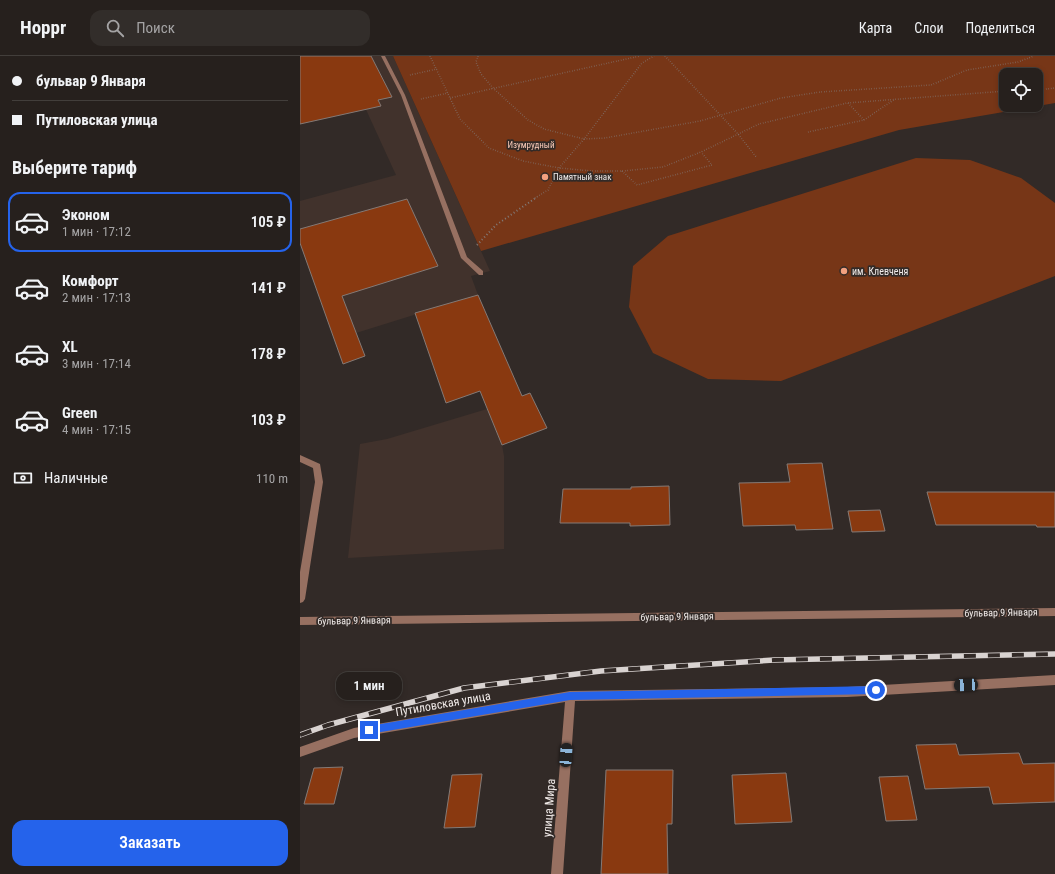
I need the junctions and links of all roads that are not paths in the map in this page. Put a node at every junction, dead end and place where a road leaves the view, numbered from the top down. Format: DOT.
graph roads {
  1 [pos="383,56"];
  2 [pos="481,274"];
  3 [pos="300,458"];
  4 [pos="300,599"];
  5 [pos="1055,612"];
  6 [pos="300,621"];
  7 [pos="1055,680"];
  8 [pos="570,696"];
  9 [pos="300,752"];
  10 [pos="557,874"];
  1 -- 2 [label="street"];
  3 -- 4 [label="street"];
  5 -- 6 [label="street, бульвар 9 Января"];
  7 -- 8 [label="street"];
  8 -- 9 [label="street, Путиловская улица"];
  8 -- 10 [label="street, улица Мира"];
}
